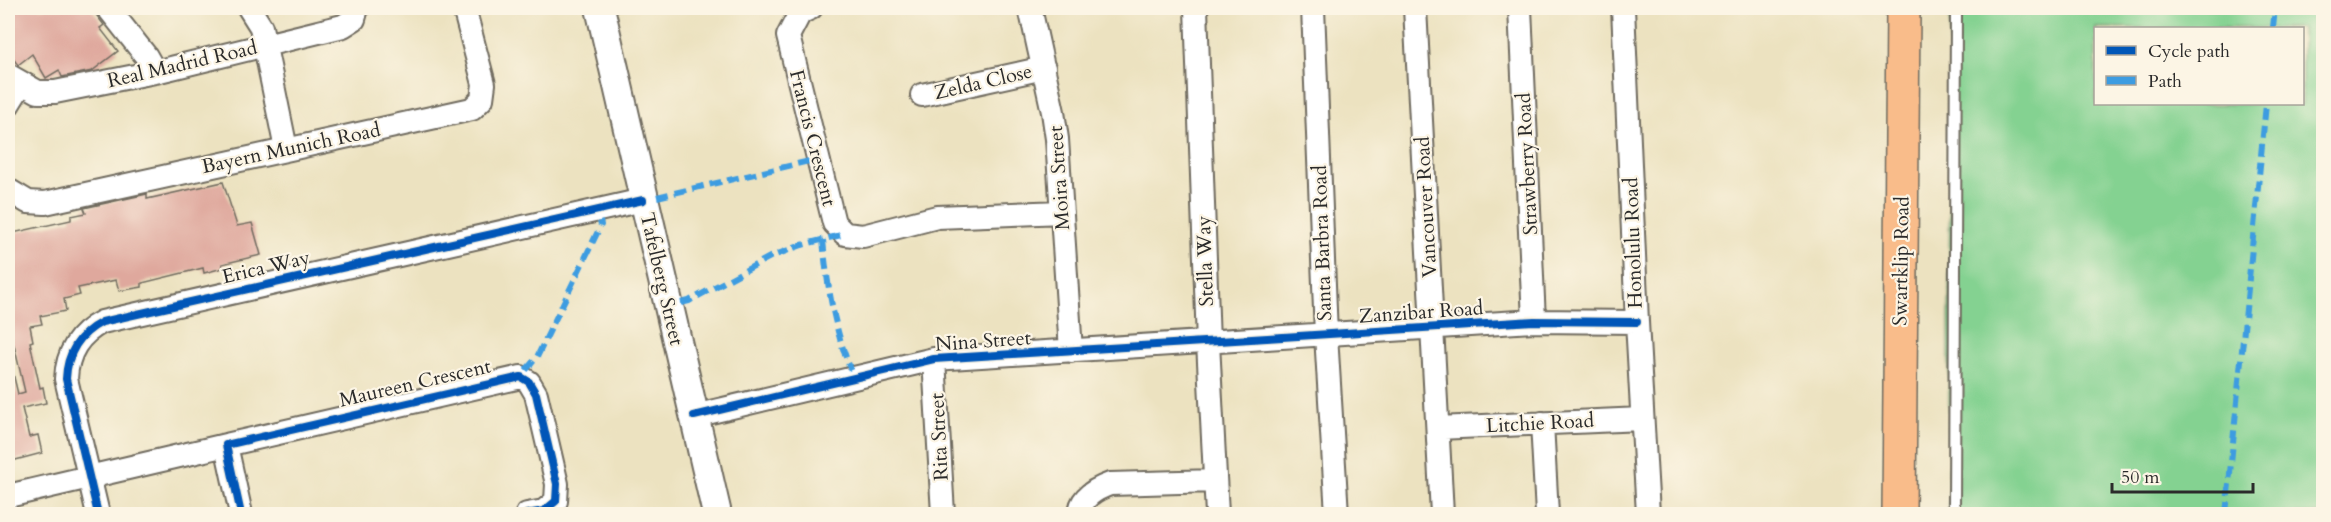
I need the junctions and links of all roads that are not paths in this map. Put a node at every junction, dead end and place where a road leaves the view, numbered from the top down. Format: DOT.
graph roads {
  1 [pos="108,8"];
  2 [pos="249,8"];
  3 [pos="357,8"];
  4 [pos="464,8"];
  5 [pos="600,8"];
  6 [pos="811,8"];
  7 [pos="1030,8"];
  8 [pos="1196,8"];
  9 [pos="1313,8"];
  10 [pos="1415,8"];
  11 [pos="1520,8"];
  12 [pos="1623,8"];
  13 [pos="1903,8"];
  14 [pos="1956,8"];
  15 [pos="264,45"];
  16 [pos="1044,68"];
  17 [pos="155,72"];
  18 [pos="14,80"];
  19 [pos="922,95"];
  20 [pos="8,105"];
  21 [pos="286,149"];
  22 [pos="8,190"];
  23 [pos="643,200"];
  24 [pos="1062,212"];
  25 [pos="1534,321"];
  26 [pos="1637,322"];
  27 [pos="1432,328"];
  28 [pos="1326,335"];
  29 [pos="1208,343"];
  30 [pos="1071,351"];
  31 [pos="934,359"];
  32 [pos="694,416"];
  33 [pos="1642,418"];
  34 [pos="1542,423"];
  35 [pos="1438,428"];
  36 [pos="226,445"];
  37 [pos="89,477"];
  38 [pos="1215,481"];
  39 [pos="8,496"];
  40 [pos="98,514"];
  41 [pos="241,514"];
  42 [pos="527,514"];
  43 [pos="717,514"];
  44 [pos="943,514"];
  45 [pos="1080,514"];
  46 [pos="1217,514"];
  47 [pos="1336,514"];
  48 [pos="1442,514"];
  49 [pos="1547,514"];
  50 [pos="1648,514"];
  51 [pos="1899,514"];
  52 [pos="1954,514"];
  1 -- 17 [label="street"];
  2 -- 15 [label="street"];
  3 -- 15 [label="street, Real Madrid Road"];
  4 -- 21 [label="street, Bayern Munich Road"];
  5 -- 23 [label="street, Tafelberg Street"];
  6 -- 24 [label="street, Francis Crescent"];
  7 -- 16 [label="street, Moira Street"];
  8 -- 29 [label="street, Stella Way"];
  9 -- 28 [label="street, Santa Barbra Road"];
  10 -- 27 [label="street, Vancouver Road"];
  11 -- 25 [label="street, Strawberry Road"];
  12 -- 26 [label="street, Honolulu Road"];
  13 -- 51 [label="main road, Swartklip Road"];
  14 -- 52 [label="lane"];
  15 -- 17 [label="street, Real Madrid Road"];
  15 -- 21 [label="street"];
  16 -- 19 [label="street, Zelda Close"];
  16 -- 24 [label="street, Moira Street"];
  17 -- 18 [label="street, Real Madrid Road"];
  18 -- 20 [label="street, Real Madrid Road"];
  21 -- 22 [label="street, Bayern Munich Road"];
  23 -- 32 [label="street, Tafelberg Street"];
  23 -- 37 [label="street, Erica Way"];
  24 -- 30 [label="street, Moira Street"];
  25 -- 26 [label="street, Zanzibar Road"];
  25 -- 27 [label="street, Zanzibar Road"];
  26 -- 33 [label="street, Honolulu Road"];
  27 -- 28 [label="street, Zanzibar Road"];
  27 -- 35 [label="street, Vancouver Road"];
  28 -- 29 [label="street, Zanzibar Road"];
  28 -- 47 [label="street, Santa Barbra Road"];
  29 -- 30 [label="street, Nina Street"];
  29 -- 38 [label="street, Stella Way"];
  30 -- 31 [label="street, Nina Street"];
  31 -- 32 [label="street, Nina Street"];
  31 -- 44 [label="street, Rita Street"];
  32 -- 43 [label="street, Tafelberg Street"];
  33 -- 34 [label="street, Litchie Road"];
  33 -- 50 [label="street, Honolulu Road"];
  34 -- 35 [label="street, Litchie Road"];
  34 -- 49 [label="street"];
  35 -- 48 [label="street, Vancouver Road"];
  36 -- 37 [label="street, Maureen Crescent"];
  36 -- 41 [label="street"];
  36 -- 42 [label="street, Maureen Crescent"];
  37 -- 39 [label="street, Maureen Crescent"];
  37 -- 40 [label="street, Erica Way"];
  38 -- 45 [label="street"];
  38 -- 46 [label="street, Stella Way"];
}
